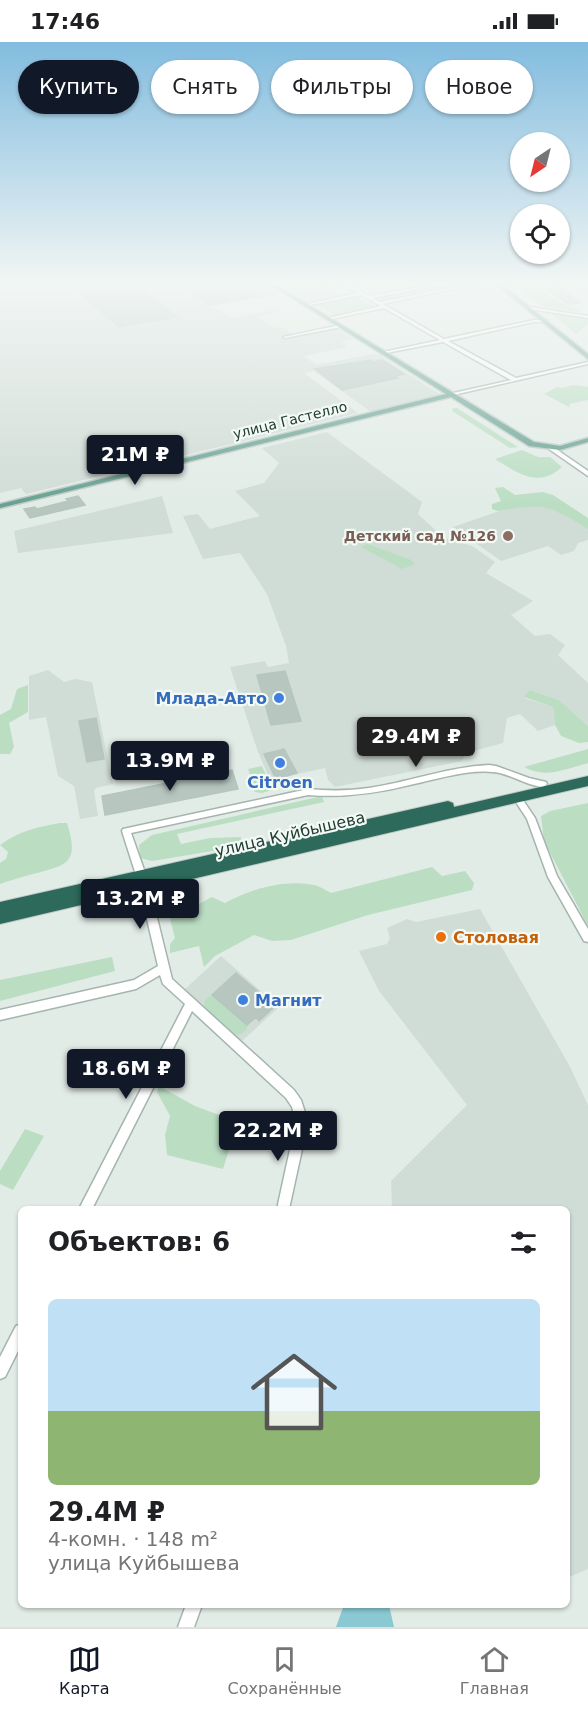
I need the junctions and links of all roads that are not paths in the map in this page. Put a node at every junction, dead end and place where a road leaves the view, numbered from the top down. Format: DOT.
graph roads {
  1 [pos="389,357"];
  2 [pos="474,357"];
  3 [pos="588,363"];
  4 [pos="515,380"];
  5 [pos="451,395"];
  6 [pos="588,440"];
  7 [pos="551,448"];
  8 [pos="588,474"];
  9 [pos="0,506"];
  10 [pos="588,772"];
  11 [pos="588,781"];
  12 [pos="543,784"];
  13 [pos="518,799"];
  14 [pos="143,881"];
  15 [pos="0,908"];
  16 [pos="0,918"];
  17 [pos="588,938"];
  18 [pos="164,968"];
  19 [pos="191,1003"];
  20 [pos="0,1015"];
  21 [pos="87,1206"];
  22 [pos="284,1206"];
  23 [pos="18,1337"];
  24 [pos="0,1372"];
  25 [pos="193,1608"];
  26 [pos="186,1627"];
  1 -- 5 [label="main road"];
  2 -- 4 [label="street"];
  3 -- 4 [label="street, улица Гастелло"];
  4 -- 5 [label="street, улица Гастелло"];
  5 -- 7 [label="main road"];
  5 -- 9 [label="main road, улица Гастелло"];
  6 -- 7 [label="main road"];
  7 -- 8 [label="street"];
  10 -- 12 [label="highway, улица Куйбышева"];
  11 -- 13 [label="highway, улица Куйбышева"];
  12 -- 14 [label="highway, улица Куйбышева"];
  12 -- 14 [label="street"];
  13 -- 14 [label="highway, улица Куйбышева"];
  13 -- 17 [label="street"];
  14 -- 15 [label="highway, улица Куйбышева"];
  14 -- 16 [label="highway, улица Куйбышева"];
  14 -- 18 [label="street"];
  18 -- 19 [label="street"];
  18 -- 20 [label="street"];
  19 -- 21 [label="street"];
  19 -- 22 [label="street"];
  23 -- 24 [label="street"];
  25 -- 26 [label="street"];
}
